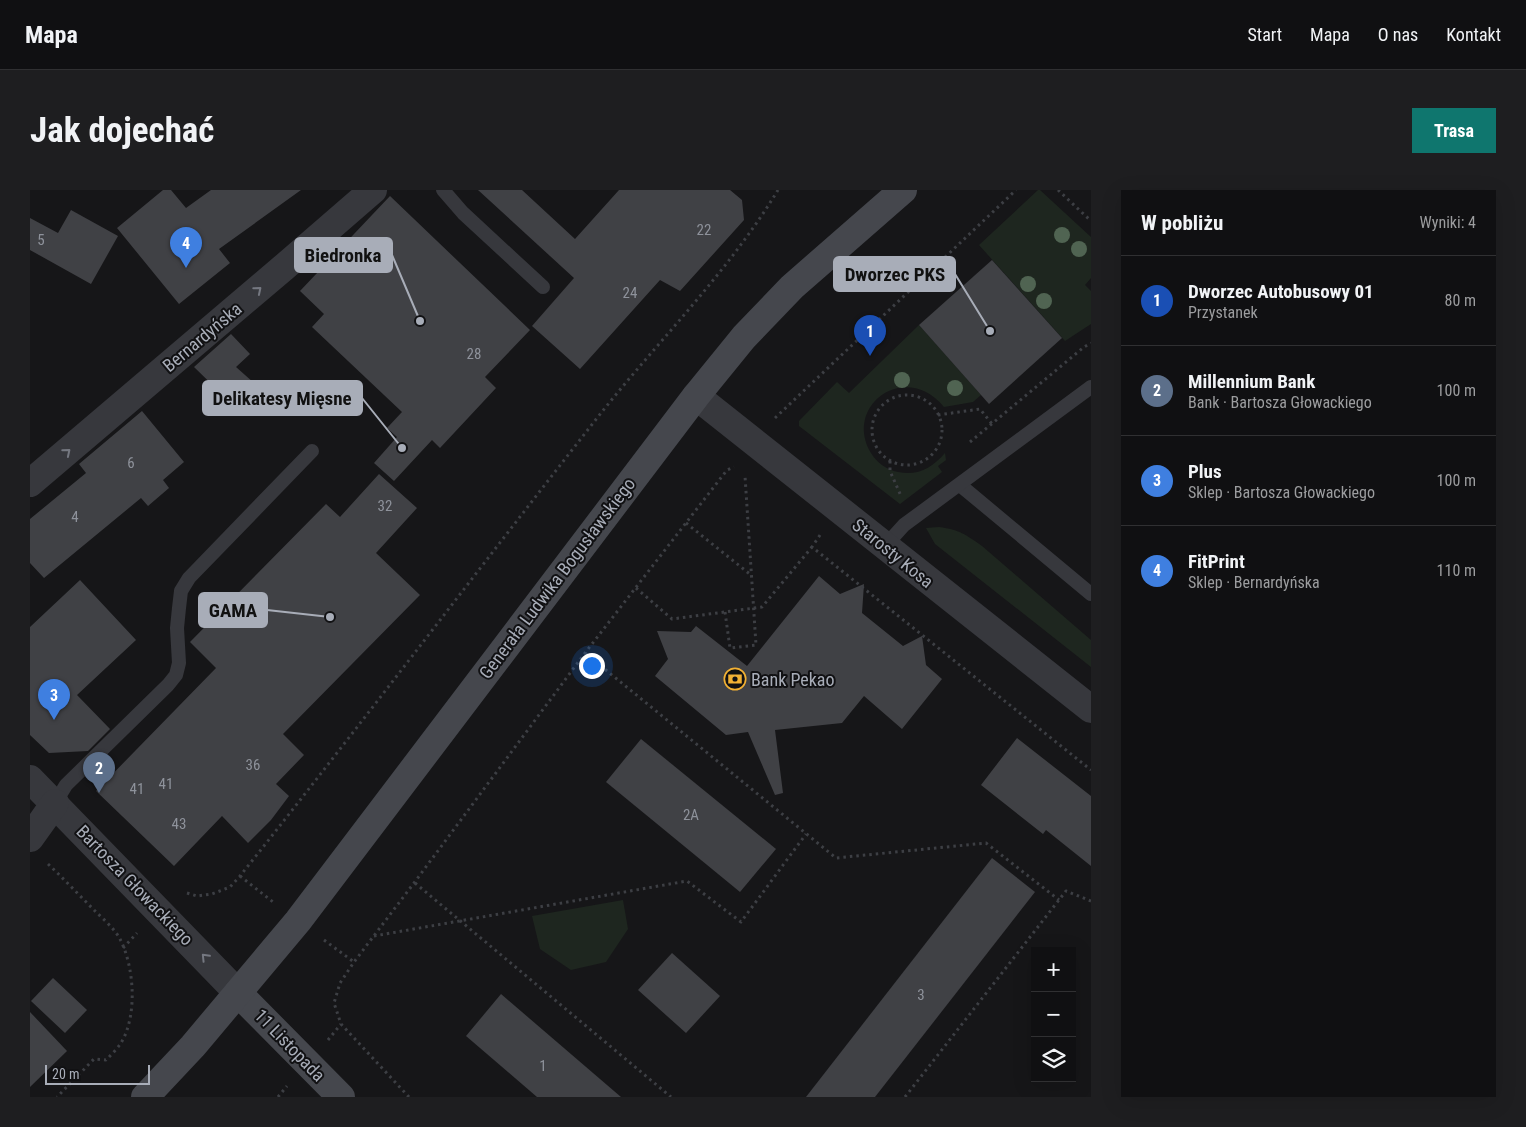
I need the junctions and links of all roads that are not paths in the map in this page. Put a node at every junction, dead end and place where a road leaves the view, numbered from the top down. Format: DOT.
graph roads {
  1 [pos="373,190"];
  2 [pos="443,190"];
  3 [pos="903,190"];
  4 [pos="543,287"];
  5 [pos="1091,387"];
  6 [pos="696,396"];
  7 [pos="312,452"];
  8 [pos="30,484"];
  9 [pos="960,485"];
  10 [pos="885,546"];
  11 [pos="1091,594"];
  12 [pos="1091,710"];
  13 [pos="30,779"];
  14 [pos="55,804"];
  15 [pos="37,848"];
  16 [pos="238,993"];
  17 [pos="145,1097"];
  18 [pos="341,1097"];
  8 -- 1 [label="street, Bernardyńska, one-way"];
  2 -- 4 [label="lane"];
  3 -- 6 [label="street, Generała Ludwika Bogusławskiego"];
  5 -- 9 [label="lane"];
  6 -- 10 [label="street, Starosty Kosa"];
  6 -- 16 [label="street, Generała Ludwika Bogusławskiego"];
  7 -- 14 [label="lane"];
  9 -- 10 [label="lane"];
  9 -- 11 [label="lane"];
  10 -- 12 [label="street, Starosty Kosa"];
  13 -- 14 [label="street, Bartosza Głowackiego"];
  14 -- 15 [label="street"];
  16 -- 14 [label="street, Bartosza Głowackiego, one-way"];
  16 -- 17 [label="street, Generała Ludwika Bogusławskiego"];
  16 -- 18 [label="street, 11 Listopada"];
}
